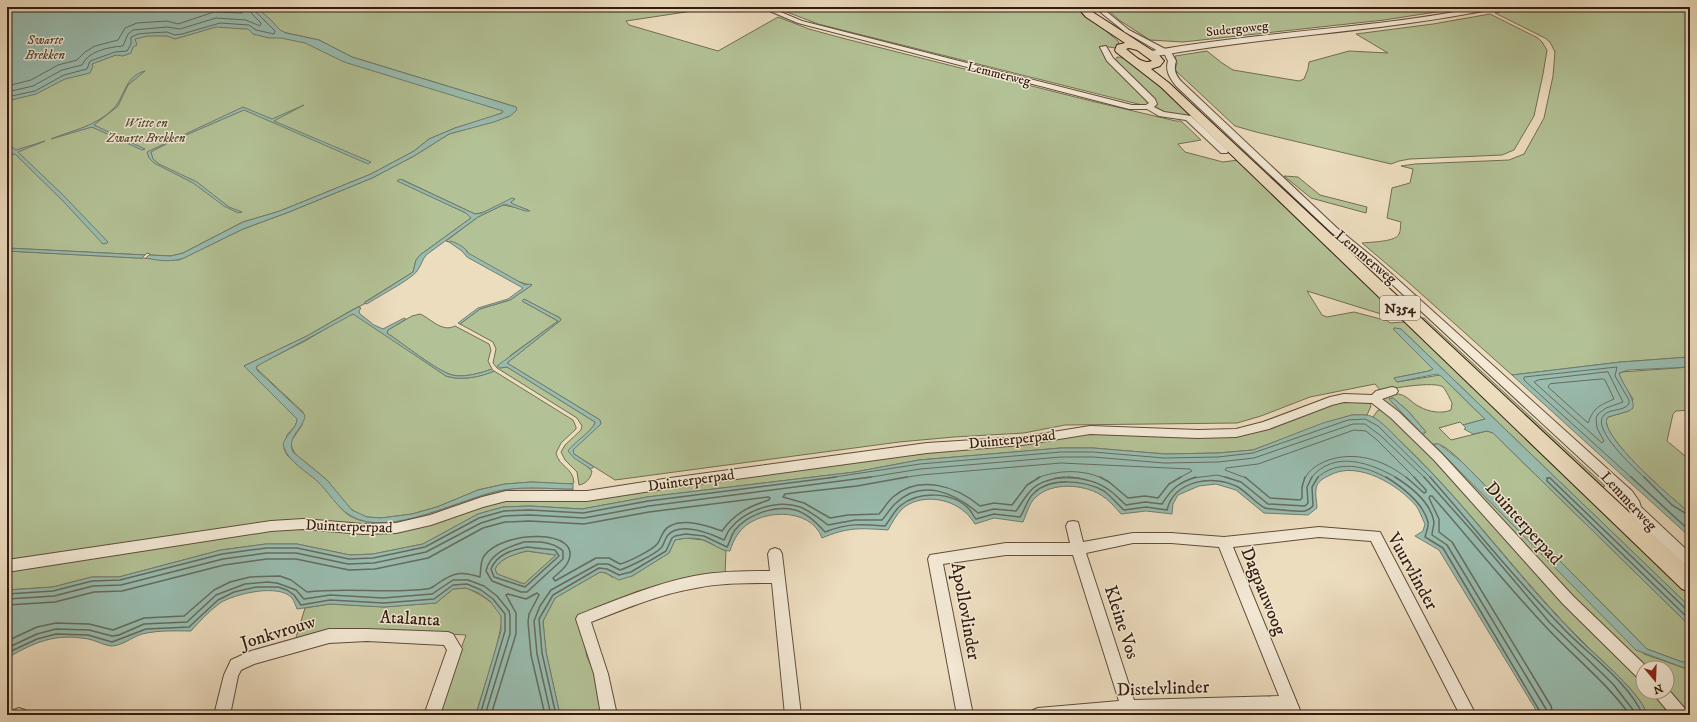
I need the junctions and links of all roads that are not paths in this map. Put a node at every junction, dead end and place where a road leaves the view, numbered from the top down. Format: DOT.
graph roads {
  1 [pos="763,7"];
  2 [pos="1082,7"];
  3 [pos="1493,7"];
  4 [pos="1094,11"];
  5 [pos="1104,47"];
  6 [pos="1141,48"];
  7 [pos="1123,49"];
  8 [pos="1165,51"];
  9 [pos="1108,56"];
  10 [pos="1152,60"];
  11 [pos="1135,62"];
  12 [pos="1165,85"];
  13 [pos="1148,107"];
  14 [pos="1224,151"];
  15 [pos="1392,391"];
  16 [pos="1375,399"];
  17 [pos="1073,526"];
  18 [pos="1224,542"];
  19 [pos="1078,549"];
  20 [pos="775,554"];
  21 [pos="1690,561"];
  22 [pos="7,566"];
  23 [pos="778,577"];
  24 [pos="1690,582"];
  25 [pos="335,636"];
  26 [pos="1635,665"];
  27 [pos="1668,700"];
  28 [pos="1129,707"];
  29 [pos="1291,709"];
  30 [pos="222,715"];
  31 [pos="432,715"];
  32 [pos="609,715"];
  33 [pos="793,715"];
  34 [pos="965,715"];
  35 [pos="1038,715"];
  36 [pos="1468,715"];
  37 [pos="1681,715"];
  1 -- 13 [label="street, Lemmerweg"];
  2 -- 4 [label="main road, N354"];
  3 -- 8 [label="street, Sudergoweg"];
  4 -- 6 [label="main road, N354"];
  4 -- 7 [label="main road, N354"];
  4 -- 8 [label="street"];
  5 -- 9 [label="street"];
  6 -- 7 [label="main road, N354"];
  6 -- 10 [label="main road, N354"];
  7 -- 9 [label="street"];
  7 -- 11 [label="main road, N354"];
  8 -- 10 [label="street, Sudergoweg"];
  8 -- 21 [label="street, Lemmerweg"];
  9 -- 13 [label="street"];
  10 -- 11 [label="main road, N354"];
  10 -- 12 [label="main road, Lemmerweg / N354"];
  11 -- 12 [label="main road, Lemmerweg / N354"];
  12 -- 24 [label="main road, Lemmerweg / N354"];
  13 -- 14 [label="street, Lemmerweg"];
  15 -- 16 [label="street, Duinterperpad"];
  16 -- 22 [label="street, Duinterperpad"];
  16 -- 26 [label="street, Duinterperpad"];
  17 -- 19 [label="street, Kleine Vos"];
  18 -- 19 [label="street, Dagpauwoog"];
  18 -- 29 [label="street, Dagpauwoog"];
  18 -- 36 [label="street, Vuurvlinder"];
  19 -- 28 [label="street, Kleine Vos"];
  19 -- 34 [label="street, Apollovlinder"];
  20 -- 23 [label="street"];
  23 -- 32 [label="street"];
  23 -- 33 [label="street"];
  25 -- 30 [label="street, Jonkvrouw"];
  25 -- 31 [label="street, Atalanta"];
  27 -- 37 [label="street"];
  28 -- 29 [label="street, Distelvlinder"];
  28 -- 35 [label="street, Distelvlinder"];
}
